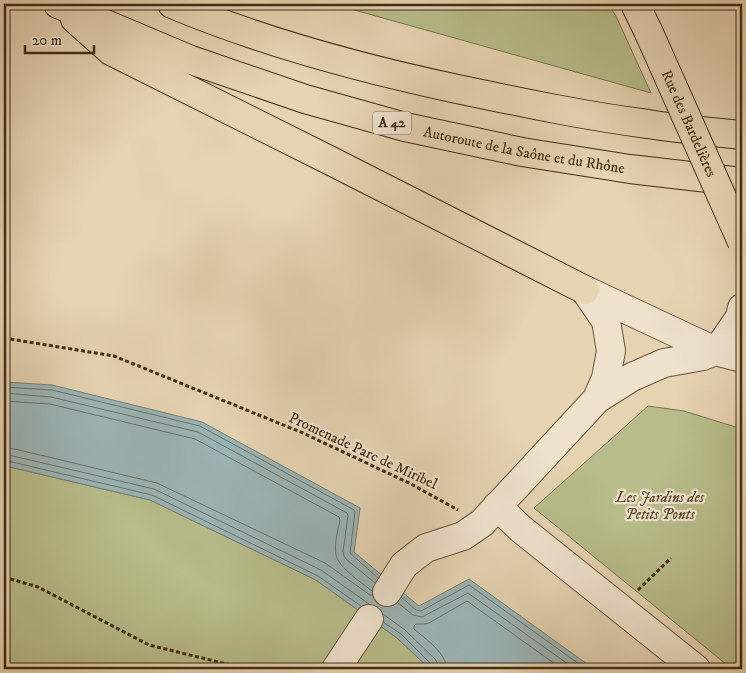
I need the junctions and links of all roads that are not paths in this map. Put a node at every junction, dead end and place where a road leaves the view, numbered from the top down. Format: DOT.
graph roads {
  1 [pos="57,4"];
  2 [pos="172,4"];
  3 [pos="635,4"];
  4 [pos="742,135"];
  5 [pos="742,182"];
  6 [pos="742,242"];
  7 [pos="585,290"];
  8 [pos="742,308"];
  9 [pos="715,351"];
  10 [pos="742,358"];
  11 [pos="598,399"];
  12 [pos="490,514"];
  13 [pos="387,592"];
  14 [pos="370,619"];
  15 [pos="336,669"];
  16 [pos="696,669"];
  1 -- 5 [label="main road, Autoroute de la Saône et du Rhône / A 42"];
  1 -- 7 [label="main road"];
  2 -- 4 [label="main road"];
  3 -- 6 [label="main road, Rue des Bardelières, bridge"];
  7 -- 9 [label="street"];
  7 -- 11 [label="street"];
  8 -- 9 [label="street"];
  9 -- 10 [label="street"];
  9 -- 11 [label="street"];
  11 -- 12 [label="street"];
  12 -- 13 [label="street"];
  12 -- 16 [label="street"];
  14 -- 15 [label="street"];
}
